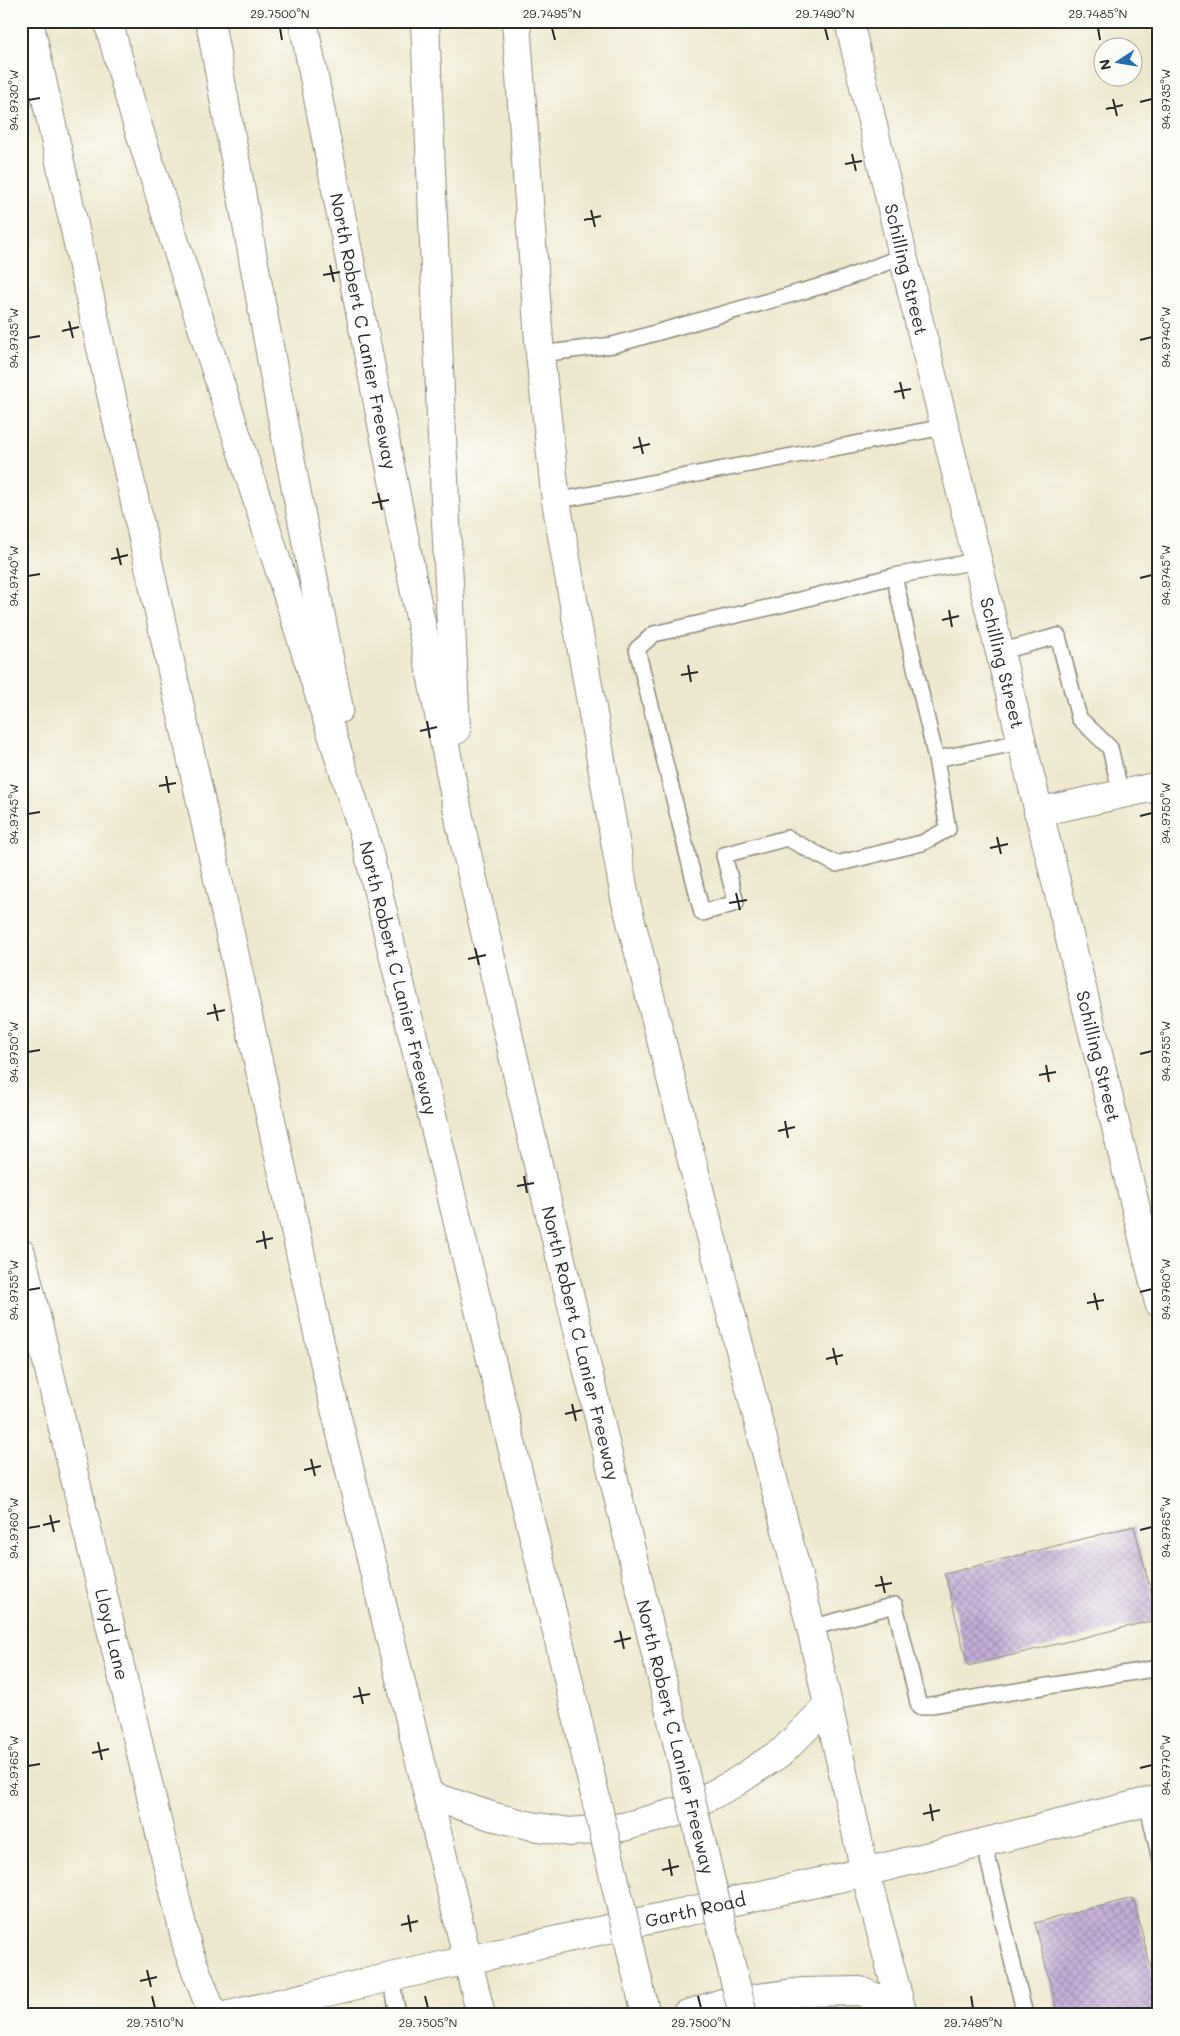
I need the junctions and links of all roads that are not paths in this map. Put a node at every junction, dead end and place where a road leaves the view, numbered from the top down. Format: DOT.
graph roads {
  1 [pos="108,21"];
  2 [pos="210,21"];
  3 [pos="304,21"];
  4 [pos="425,21"];
  5 [pos="516,21"];
  6 [pos="651,21"];
  7 [pos="668,21"];
  8 [pos="849,21"];
  9 [pos="29,39"];
  10 [pos="902,256"];
  11 [pos="540,354"];
  12 [pos="944,427"];
  13 [pos="556,501"];
  14 [pos="977,561"];
  15 [pos="894,576"];
  16 [pos="999,652"];
  17 [pos="1021,742"];
  18 [pos="936,759"];
  19 [pos="1159,786"];
  20 [pos="1121,794"];
  21 [pos="1038,812"];
  22 [pos="461,826"];
  23 [pos="365,838"];
  24 [pos="21,1253"];
  25 [pos="1159,1303"];
  26 [pos="811,1628"];
  27 [pos="1159,1668"];
  28 [pos="828,1706"];
  29 [pos="429,1795"];
  30 [pos="1153,1800"];
  31 [pos="984,1842"];
  32 [pos="1159,1855"];
  33 [pos="865,1872"];
  34 [pos="467,1960"];
  35 [pos="390,1977"];
  36 [pos="902,2011"];
  37 [pos="213,2015"];
  38 [pos="229,2015"];
  39 [pos="398,2015"];
  40 [pos="481,2015"];
  41 [pos="646,2015"];
  42 [pos="685,2015"];
  43 [pos="743,2015"];
  44 [pos="1025,2015"];
  1 -- 23 [label="main road"];
  2 -- 23 [label="main road, North Robert C Lanier Freeway"];
  3 -- 22 [label="main road, North Robert C Lanier Freeway"];
  4 -- 22 [label="main road"];
  5 -- 11 [label="main road"];
  6 -- 7 [label="lane"];
  8 -- 10 [label="main road, Schilling Street"];
  9 -- 29 [label="main road"];
  10 -- 11 [label="lane"];
  10 -- 12 [label="main road, Schilling Street"];
  11 -- 13 [label="main road"];
  12 -- 13 [label="lane"];
  12 -- 14 [label="main road, Schilling Street"];
  13 -- 26 [label="main road"];
  14 -- 15 [label="lane"];
  14 -- 16 [label="main road, Schilling Street"];
  15 -- 18 [label="lane"];
  15 -- 18 [label="lane"];
  16 -- 17 [label="main road, Schilling Street"];
  16 -- 20 [label="lane"];
  17 -- 18 [label="lane"];
  17 -- 21 [label="main road, Schilling Street"];
  19 -- 20 [label="main road"];
  20 -- 21 [label="main road"];
  21 -- 25 [label="main road, Schilling Street"];
  22 -- 43 [label="main road, North Robert C Lanier Freeway, bridge"];
  23 -- 41 [label="main road, North Robert C Lanier Freeway, bridge"];
  24 -- 37 [label="main road, Lloyd Lane"];
  26 -- 27 [label="lane"];
  26 -- 28 [label="main road"];
  28 -- 29 [label="main road"];
  28 -- 33 [label="main road"];
  29 -- 34 [label="main road"];
  30 -- 31 [label="main road, Garth Road"];
  30 -- 32 [label="lane"];
  31 -- 33 [label="main road, Garth Road"];
  31 -- 44 [label="lane"];
  33 -- 34 [label="main road, Garth Road"];
  33 -- 36 [label="main road"];
  34 -- 35 [label="main road, Garth Road"];
  34 -- 40 [label="main road"];
  35 -- 38 [label="main road, Garth Road"];
  35 -- 39 [label="lane"];
  36 -- 42 [label="main road"];
}
